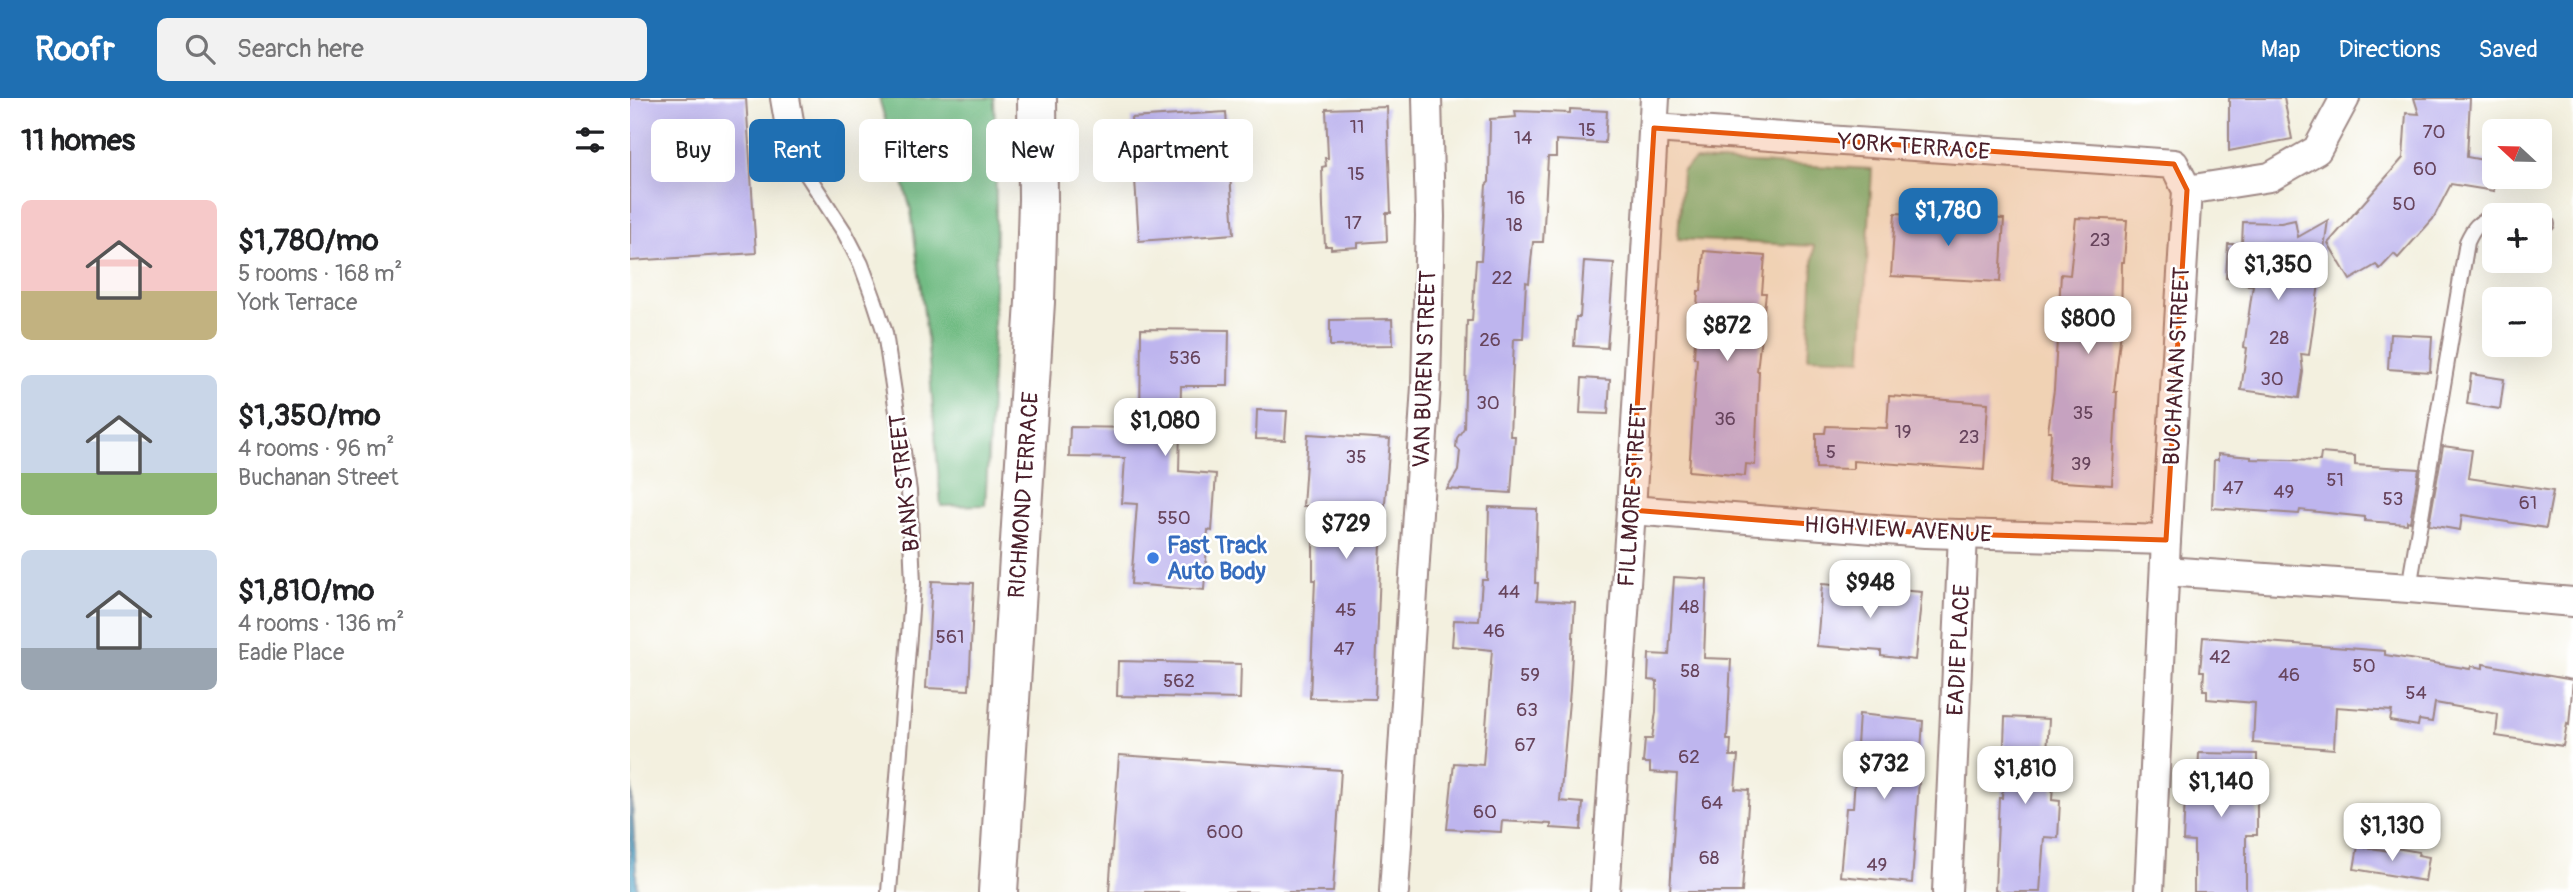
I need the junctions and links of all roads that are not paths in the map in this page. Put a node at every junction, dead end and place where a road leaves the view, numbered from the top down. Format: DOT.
graph roads {
  1 [pos="785,98"];
  2 [pos="1037,98"];
  3 [pos="1427,98"];
  4 [pos="1655,98"];
  5 [pos="2345,98"];
  6 [pos="789,119"];
  7 [pos="1654,128"];
  8 [pos="2174,164"];
  9 [pos="812,182"];
  10 [pos="2187,190"];
  11 [pos="2482,221"];
  12 [pos="1631,510"];
  13 [pos="1963,534"];
  14 [pos="2166,540"];
  15 [pos="2165,571"];
  16 [pos="2409,588"];
  17 [pos="2573,602"];
  18 [pos="889,892"];
  19 [pos="998,892"];
  20 [pos="1394,892"];
  21 [pos="1605,892"];
  22 [pos="1947,892"];
  23 [pos="2149,892"];
  1 -- 6 [label="street, BANK STREET"];
  2 -- 19 [label="main road, RICHMOND TERRACE"];
  3 -- 20 [label="street, VAN BUREN STREET"];
  4 -- 7 [label="street, FILLMORE STREET"];
  5 -- 10 [label="street"];
  7 -- 8 [label="street, YORK TERRACE"];
  7 -- 12 [label="street, FILLMORE STREET"];
  8 -- 10 [label="street, BUCHANAN STREET"];
  9 -- 18 [label="lane, BANK STREET"];
  10 -- 14 [label="street, BUCHANAN STREET"];
  11 -- 16 [label="lane"];
  12 -- 13 [label="street, HIGHVIEW AVENUE"];
  12 -- 21 [label="street, FILLMORE STREET"];
  13 -- 14 [label="street, HIGHVIEW AVENUE"];
  13 -- 22 [label="street, EADIE PLACE"];
  14 -- 15 [label="street, BUCHANAN STREET"];
  15 -- 16 [label="street"];
  15 -- 23 [label="street, BUCHANAN STREET"];
  16 -- 17 [label="street"];
}
